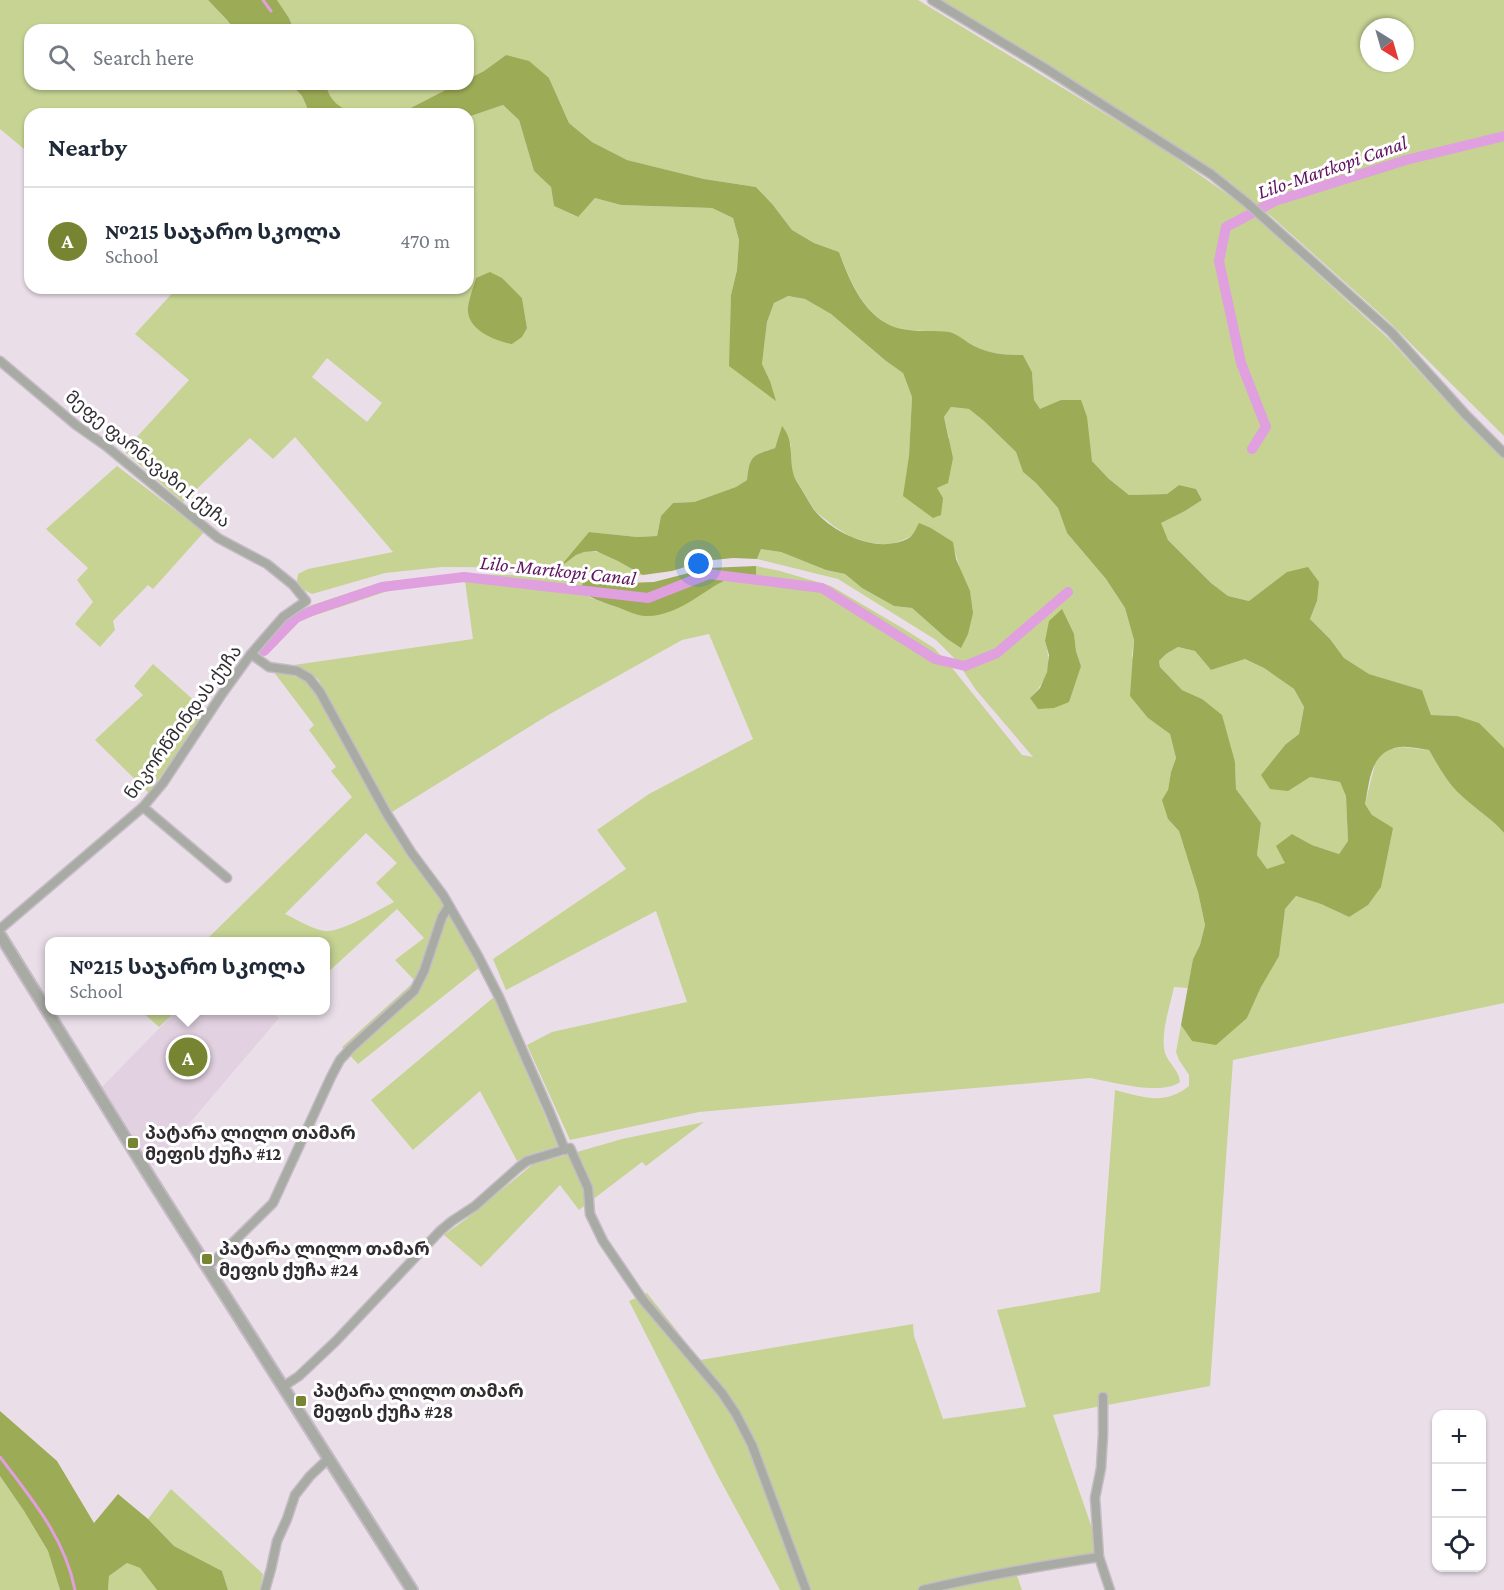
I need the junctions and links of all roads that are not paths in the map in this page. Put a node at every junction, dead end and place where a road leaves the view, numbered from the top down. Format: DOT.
graph roads {
  1 [pos="932,0"];
  2 [pos="0,361"];
  3 [pos="1504,453"];
  4 [pos="306,601"];
  5 [pos="251,654"];
  6 [pos="143,807"];
  7 [pos="227,878"];
  8 [pos="449,906"];
  9 [pos="1,936"];
  10 [pos="45,1008"];
  11 [pos="50,1015"];
  12 [pos="567,1149"];
  13 [pos="208,1267"];
  14 [pos="284,1386"];
  15 [pos="1103,1397"];
  16 [pos="329,1458"];
  17 [pos="1099,1557"];
  18 [pos="265,1590"];
  19 [pos="412,1590"];
  20 [pos="806,1590"];
  21 [pos="923,1590"];
  22 [pos="1110,1590"];
  1 -- 3 [label="street"];
  2 -- 4 [label="street, მეფე ფარნავაზი I ქუჩა"];
  4 -- 5 [label="street, ნიკორწმინდას ქუჩა"];
  5 -- 6 [label="street, ნიკორწმინდას ქუჩა"];
  5 -- 8 [label="street"];
  6 -- 7 [label="street"];
  6 -- 9 [label="street, ნიკორწმინდას ქუჩა"];
  8 -- 12 [label="street"];
  8 -- 13 [label="street"];
  9 -- 10 [label="street"];
  11 -- 13 [label="street"];
  12 -- 14 [label="street"];
  12 -- 20 [label="street"];
  13 -- 14 [label="street"];
  14 -- 16 [label="street"];
  15 -- 17 [label="street"];
  16 -- 18 [label="street"];
  16 -- 19 [label="street"];
  17 -- 21 [label="street"];
  17 -- 22 [label="street"];
}
